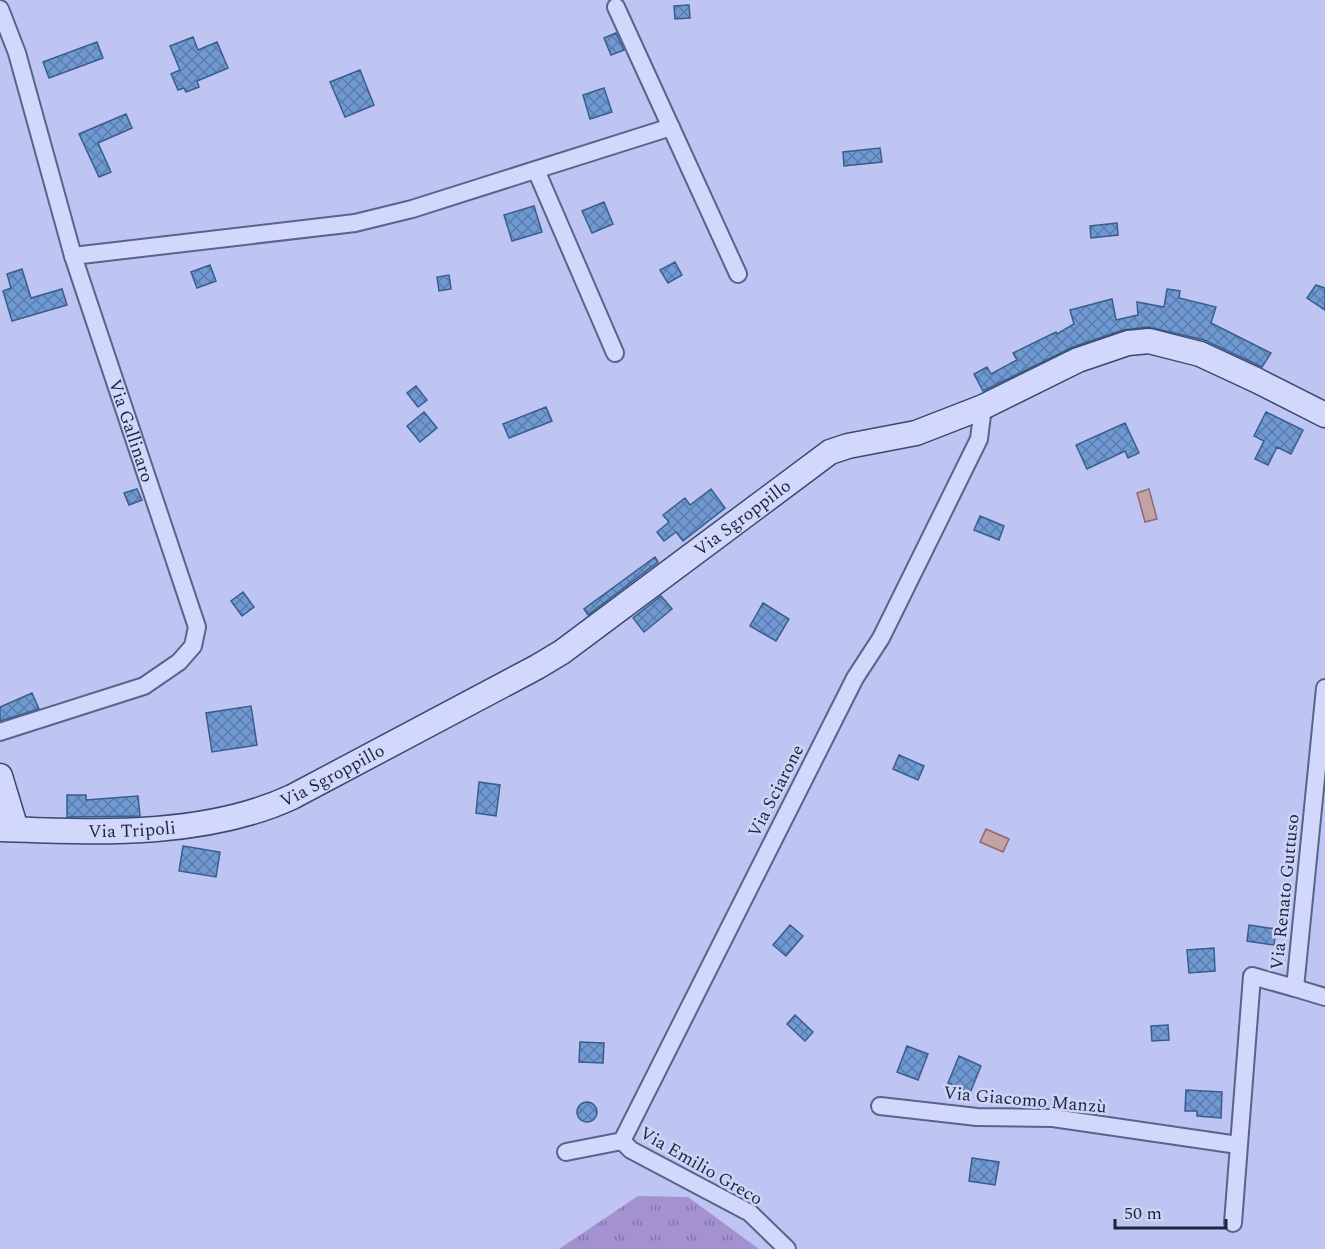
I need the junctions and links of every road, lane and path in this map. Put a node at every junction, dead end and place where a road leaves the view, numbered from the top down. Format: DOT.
graph roads {
  1 [pos="616,7"];
  2 [pos="0,9"];
  3 [pos="671,127"];
  4 [pos="536,170"];
  5 [pos="73,256"];
  6 [pos="738,274"];
  7 [pos="615,353"];
  8 [pos="983,406"];
  9 [pos="1325,415"];
  10 [pos="1325,688"];
  11 [pos="0,732"];
  12 [pos="0,776"];
  13 [pos="264,810"];
  14 [pos="8,829"];
  15 [pos="1295,988"];
  16 [pos="1325,997"];
  17 [pos="880,1106"];
  18 [pos="622,1141"];
  19 [pos="1238,1145"];
  20 [pos="566,1152"];
  21 [pos="1233,1223"];
  22 [pos="787,1249"];
  1 -- 3 [label="street"];
  2 -- 5 [label="street, Via Gallinaro"];
  3 -- 4 [label="street"];
  3 -- 6 [label="street"];
  4 -- 5 [label="street"];
  4 -- 7 [label="street"];
  5 -- 11 [label="street, Via Gallinaro"];
  8 -- 9 [label="main road, Via Sgroppillo"];
  8 -- 13 [label="main road, Via Sgroppillo"];
  8 -- 18 [label="street, Via Sciarone"];
  10 -- 15 [label="street, Via Renato Guttuso"];
  12 -- 14 [label="main road"];
  13 -- 14 [label="main road, Via Tripoli"];
  15 -- 16 [label="street"];
  15 -- 19 [label="street, Via Renato Guttuso"];
  17 -- 19 [label="street, Via Giacomo Manzù"];
  18 -- 20 [label="street"];
  18 -- 22 [label="street, Via Emilio Greco"];
  19 -- 21 [label="street, Via Renato Guttuso"];
}
